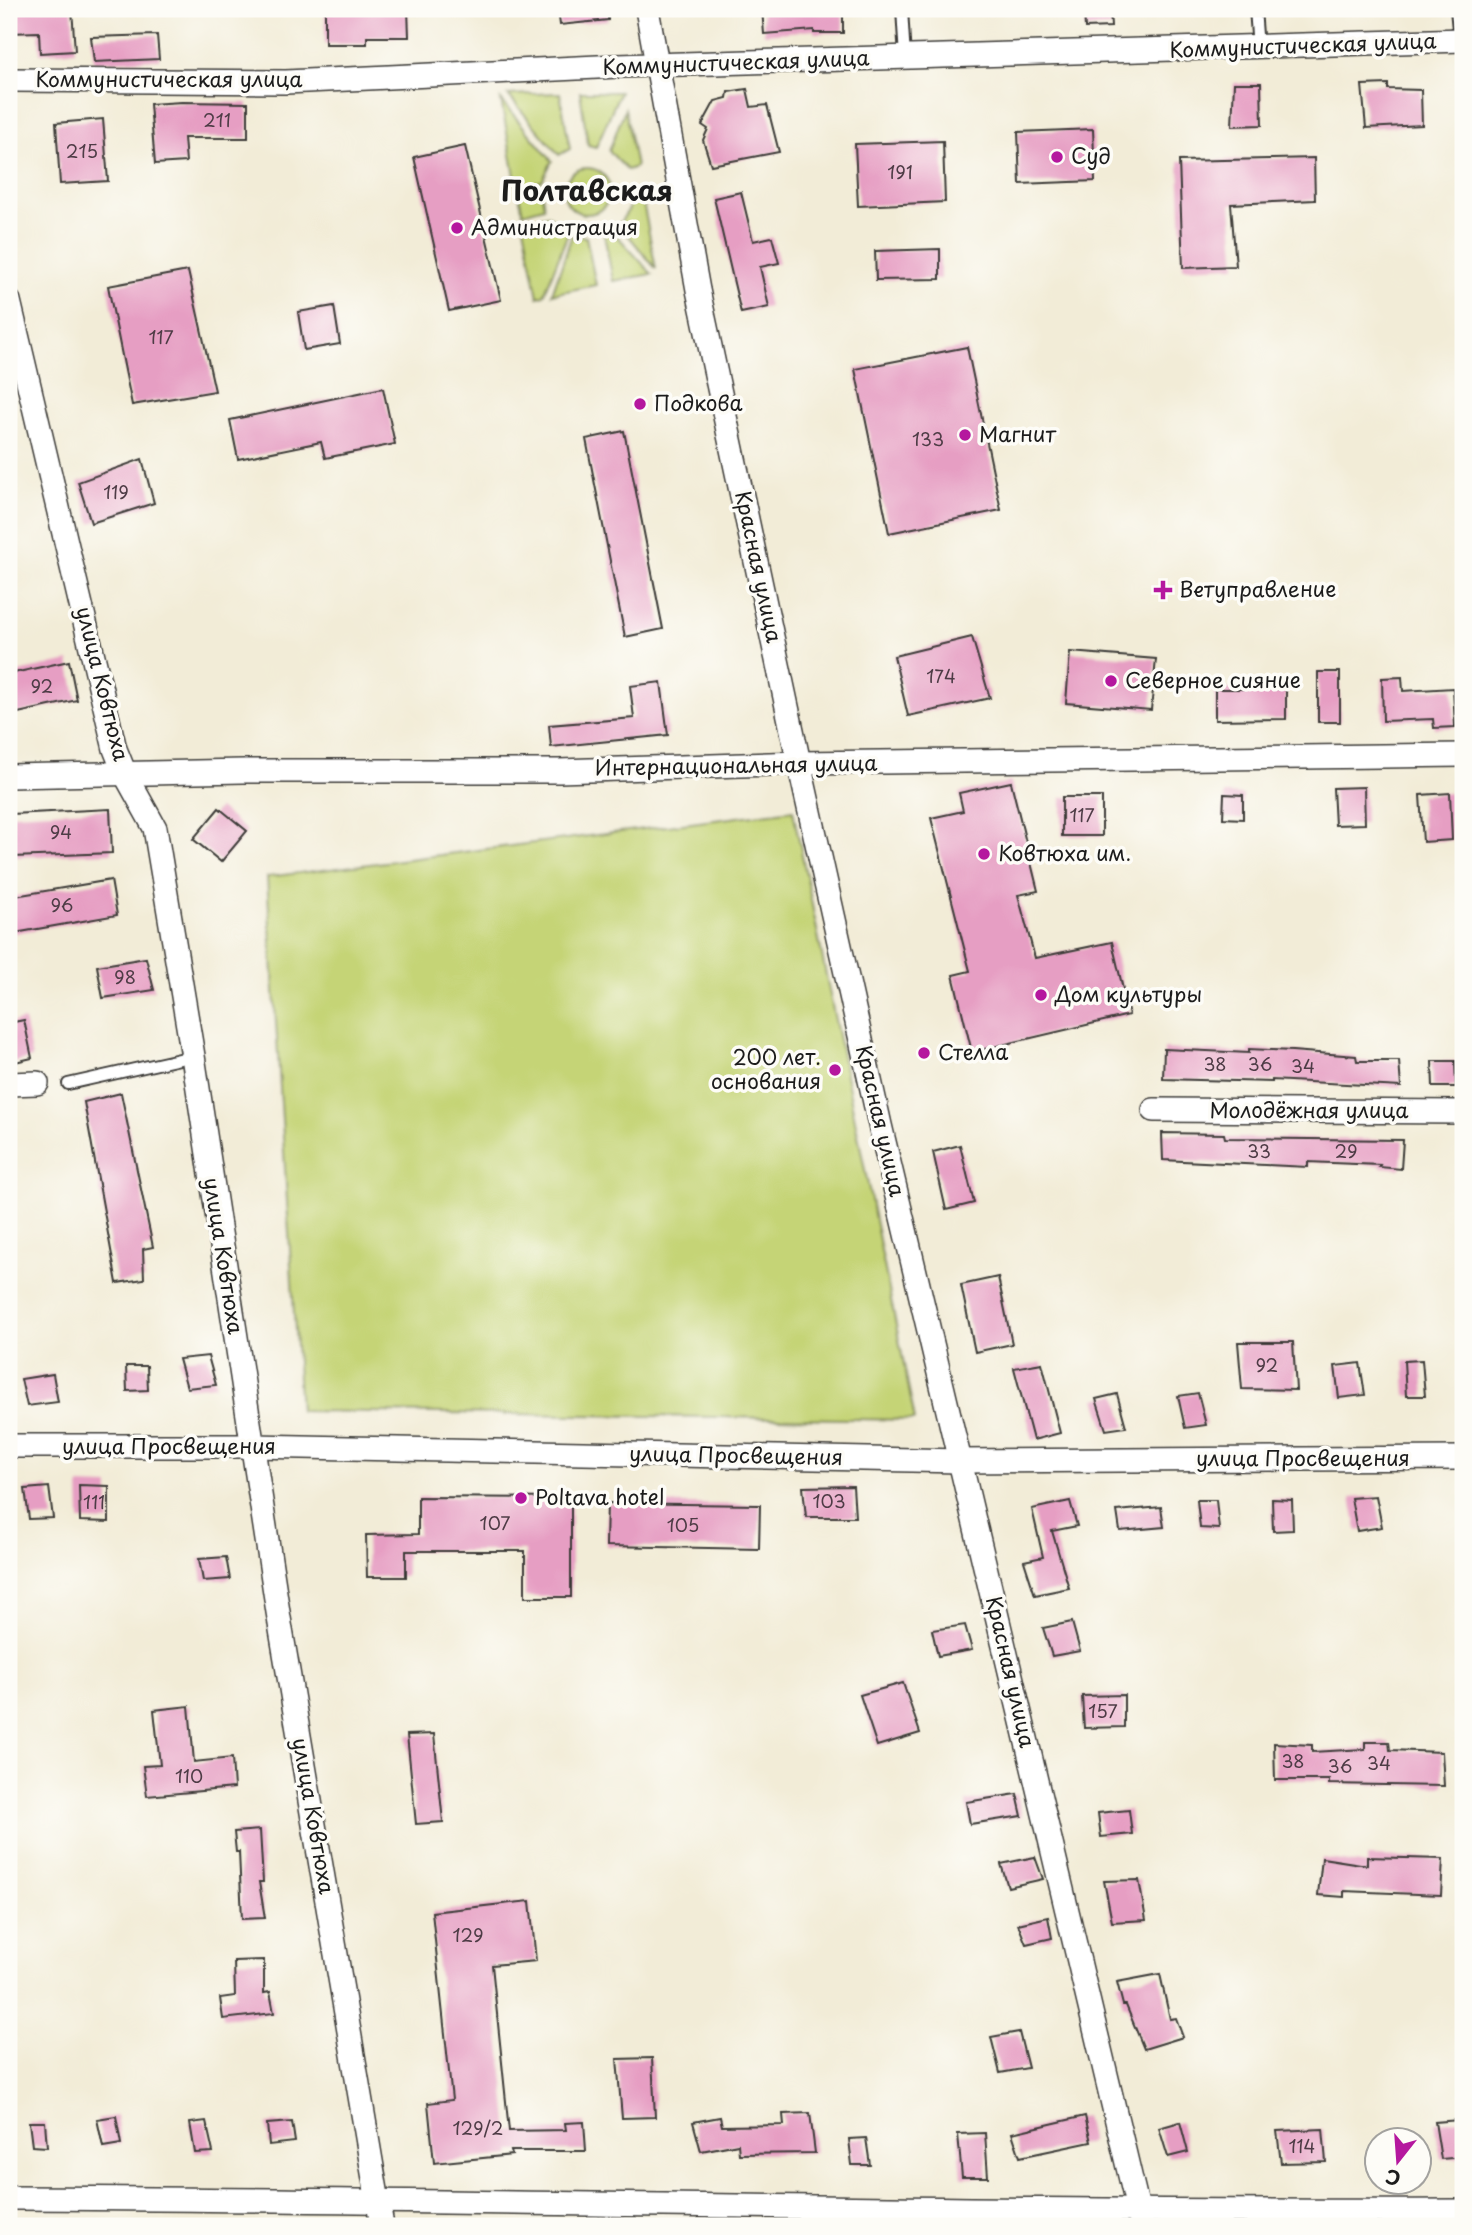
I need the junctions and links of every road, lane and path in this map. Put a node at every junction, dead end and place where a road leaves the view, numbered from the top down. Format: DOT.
graph roads {
  1 [pos="647,9"];
  2 [pos="902,9"];
  3 [pos="1255,9"];
  4 [pos="1456,9"];
  5 [pos="1461,40"];
  6 [pos="1258,48"];
  7 [pos="905,58"];
  8 [pos="656,65"];
  9 [pos="9,80"];
  10 [pos="9,300"];
  11 [pos="1463,755"];
  12 [pos="799,763"];
  13 [pos="125,774"];
  14 [pos="9,776"];
  15 [pos="194,1056"];
  16 [pos="37,1083"];
  17 [pos="9,1084"];
  18 [pos="68,1084"];
  19 [pos="1154,1110"];
  20 [pos="1463,1112"];
  21 [pos="9,1446"];
  22 [pos="254,1446"];
  23 [pos="1463,1458"];
  24 [pos="960,1461"];
  25 [pos="9,2198"];
  26 [pos="377,2200"];
  27 [pos="1463,2211"];
  28 [pos="1140,2219"];
  29 [pos="382,2226"];
  1 -- 8 [label="street, Красная улица"];
  2 -- 7 [label="lane"];
  3 -- 6 [label="lane"];
  4 -- 5 [label="lane"];
  5 -- 6 [label="street, Коммунистическая улица"];
  6 -- 7 [label="street, Коммунистическая улица"];
  7 -- 8 [label="street, Коммунистическая улица"];
  8 -- 9 [label="street, Коммунистическая улица"];
  8 -- 12 [label="street, Красная улица"];
  10 -- 13 [label="street, улица Ковтюха"];
  11 -- 12 [label="street, Интернациональная улица"];
  12 -- 13 [label="street, Интернациональная улица"];
  12 -- 24 [label="street, Красная улица"];
  13 -- 14 [label="street, Интернациональная улица"];
  13 -- 15 [label="street, улица Ковтюха"];
  15 -- 18 [label="lane"];
  15 -- 22 [label="street, улица Ковтюха"];
  16 -- 17 [label="street"];
  19 -- 20 [label="street, Молодёжная улица"];
  21 -- 22 [label="street, улица Просвещения"];
  22 -- 24 [label="street, улица Просвещения"];
  22 -- 26 [label="street, улица Ковтюха"];
  23 -- 24 [label="street, улица Просвещения"];
  24 -- 28 [label="street, Красная улица"];
  25 -- 26 [label="street"];
  26 -- 28 [label="street"];
  26 -- 29 [label="street, улица Ковтюха"];
  27 -- 28 [label="street"];
}
